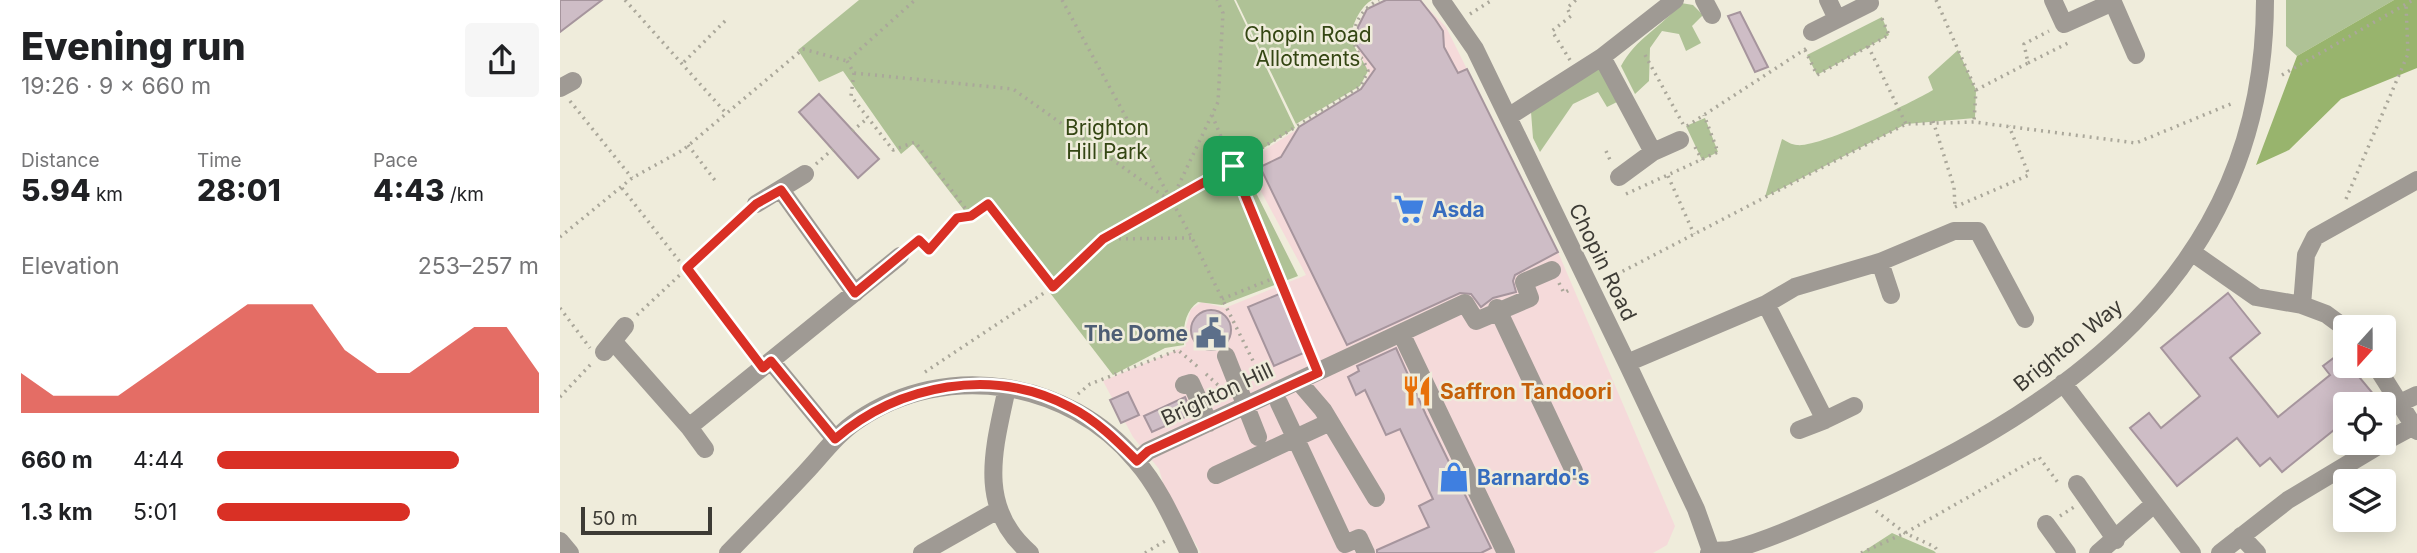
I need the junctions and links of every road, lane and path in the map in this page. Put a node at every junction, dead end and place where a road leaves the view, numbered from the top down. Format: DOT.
graph roads {
  1 [pos="625,0"];
  2 [pos="915,0"];
  3 [pos="1062,0"];
  4 [pos="1217,0"];
  5 [pos="1379,0"];
  6 [pos="1441,0"];
  7 [pos="1492,0"];
  8 [pos="1576,0"];
  9 [pos="1675,0"];
  10 [pos="1828,0"];
  11 [pos="1937,0"];
  12 [pos="2053,0"];
  13 [pos="2265,0"];
  14 [pos="2413,0"];
  15 [pos="2113,1"];
  16 [pos="2406,5"];
  17 [pos="1875,6"];
  18 [pos="1468,15"];
  19 [pos="1837,19"];
  20 [pos="726,20"];
  21 [pos="2064,24"];
  22 [pos="1812,32"];
  23 [pos="2080,37"];
  24 [pos="1868,46"];
  25 [pos="1805,50"];
  26 [pos="1644,55"];
  27 [pos="2136,55"];
  28 [pos="1602,57"];
  29 [pos="847,61"];
  30 [pos="684,62"];
  31 [pos="2028,63"];
  32 [pos="854,73"];
  33 [pos="1578,74"];
  34 [pos="2281,75"];
  35 [pos="564,85"];
  36 [pos="1976,90"];
  37 [pos="2233,103"];
  38 [pos="725,111"];
  39 [pos="1212,115"];
  40 [pos="1704,115"];
  41 [pos="1508,117"];
  42 [pos="868,118"];
  43 [pos="1933,121"];
  44 [pos="1974,122"];
  45 [pos="1906,124"];
  46 [pos="2009,126"];
  47 [pos="852,131"];
  48 [pos="1683,133"];
  49 [pos="688,145"];
  50 [pos="1653,152"];
  51 [pos="1233,166"];
  52 [pos="805,174"];
  53 [pos="1668,176"];
  54 [pos="1619,177"];
  55 [pos="632,178"];
  56 [pos="2417,180"];
  57 [pos="717,183"];
  58 [pos="622,188"];
  59 [pos="781,190"];
  60 [pos="1171,201"];
  61 [pos="756,204"];
  62 [pos="1955,207"];
  63 [pos="971,216"];
  64 [pos="2349,216"];
  65 [pos="1954,231"];
  66 [pos="1694,234"];
  67 [pos="560,237"];
  68 [pos="1192,238"];
  69 [pos="1103,239"];
  70 [pos="2193,253"];
  71 [pos="900,256"];
  72 [pos="1880,262"];
  73 [pos="687,268"];
  74 [pos="1552,270"];
  75 [pos="1279,276"];
  76 [pos="1601,283"];
  77 [pos="1053,287"];
  78 [pos="855,293"];
  79 [pos="1891,295"];
  80 [pos="1222,299"];
  81 [pos="1766,304"];
  82 [pos="2302,305"];
  83 [pos="560,309"];
  84 [pos="1498,310"];
  85 [pos="2025,319"];
  86 [pos="2333,319"];
  87 [pos="625,326"];
  88 [pos="1401,333"];
  89 [pos="1226,356"];
  90 [pos="1627,363"];
  91 [pos="767,364"];
  92 [pos="1318,373"];
  93 [pos="2384,378"];
  94 [pos="915,379"];
  95 [pos="1299,382"];
  96 [pos="2063,383"];
  97 [pos="1184,385"];
  98 [pos="1265,385"];
  99 [pos="1007,388"];
  100 [pos="1223,389"];
  101 [pos="2417,394"];
  102 [pos="560,397"];
  103 [pos="1075,397"];
  104 [pos="1279,402"];
  105 [pos="2400,403"];
  106 [pos="1246,406"];
  107 [pos="1854,407"];
  108 [pos="1825,420"];
  109 [pos="1329,422"];
  110 [pos="1209,423"];
  111 [pos="689,427"];
  112 [pos="2416,429"];
  113 [pos="1799,430"];
  114 [pos="1258,437"];
  115 [pos="2396,437"];
  116 [pos="1296,438"];
  117 [pos="835,439"];
  118 [pos="705,449"];
  119 [pos="2362,455"];
  120 [pos="1137,461"];
  121 [pos="1574,471"];
  122 [pos="1216,475"];
  123 [pos="2069,489"];
  124 [pos="1376,498"];
  125 [pos="2154,503"];
  126 [pos="998,510"];
  127 [pos="1876,511"];
  128 [pos="2046,524"];
  129 [pos="1905,533"];
  130 [pos="2241,536"];
  131 [pos="1169,538"];
  132 [pos="2116,540"];
  133 [pos="560,541"];
  134 [pos="1710,552"];
  135 [pos="570,553"];
  136 [pos="728,553"];
  137 [pos="922,553"];
  138 [pos="1030,553"];
  139 [pos="1145,553"];
  140 [pos="1189,553"];
  141 [pos="1366,553"];
  142 [pos="1506,553"];
  143 [pos="1861,553"];
  144 [pos="1939,553"];
  145 [pos="2067,553"];
  146 [pos="2098,553"];
  147 [pos="2192,553"];
  148 [pos="2220,553"];
  149 [pos="2257,553"];
  1 -- 30 [label="path"];
  2 -- 29 [label="path"];
  3 -- 60 [label="path"];
  4 -- 39 [label="path"];
  5 -- 51 [label="path"];
  6 -- 41 [label="street, Chopin Road"];
  7 -- 18 [label="path"];
  8 -- 33 [label="path"];
  9 -- 28 [label="street"];
  10 -- 19 [label="street"];
  11 -- 36 [label="path"];
  12 -- 21 [label="street"];
  13 -- 70 [label="street, Brighton Way"];
  14 -- 16 [label="path"];
  15 -- 21 [label="street"];
  15 -- 27 [label="street"];
  16 -- 34 [label="path"];
  16 -- 64 [label="path"];
  17 -- 19 [label="street"];
  17 -- 24 [label="path"];
  19 -- 22 [label="street"];
  20 -- 30 [label="path"];
  21 -- 31 [label="path"];
  22 -- 25 [label="path"];
  23 -- 31 [label="path"];
  24 -- 25 [label="path"];
  24 -- 45 [label="path"];
  25 -- 40 [label="path"];
  26 -- 48 [label="path"];
  28 -- 33 [label="street"];
  28 -- 50 [label="street"];
  29 -- 32 [label="path"];
  29 -- 38 [label="path"];
  30 -- 38 [label="path"];
  31 -- 36 [label="path"];
  32 -- 42 [label="path"];
  32 -- 60 [label="path"];
  33 -- 41 [label="street"];
  35 -- 55 [label="path"];
  36 -- 44 [label="path"];
  37 -- 46 [label="path"];
  38 -- 49 [label="path"];
  39 -- 51 [label="path"];
  39 -- 60 [label="path"];
  40 -- 48 [label="path"];
  40 -- 48 [label="path"];
  41 -- 90 [label="street, Chopin Road"];
  42 -- 47 [label="path"];
  42 -- 63 [label="path"];
  43 -- 44 [label="path"];
  43 -- 45 [label="path"];
  43 -- 62 [label="path"];
  44 -- 46 [label="path"];
  45 -- 66 [label="path"];
  46 -- 62 [label="path"];
  48 -- 50 [label="street"];
  49 -- 55 [label="path"];
  49 -- 57 [label="path"];
  50 -- 54 [label="street"];
  51 -- 60 [label="path"];
  51 -- 75 [label="path"];
  52 -- 59 [label="street"];
  53 -- 66 [label="path"];
  55 -- 58 [label="path"];
  56 -- 64 [label="street"];
  58 -- 67 [label="path"];
  58 -- 73 [label="path"];
  59 -- 61 [label="street"];
  59 -- 78 [label="street"];
  60 -- 68 [label="path"];
  60 -- 69 [label="path"];
  61 -- 73 [label="path"];
  62 -- 65 [label="path"];
  63 -- 71 [label="path"];
  63 -- 77 [label="path"];
  64 -- 82 [label="street"];
  65 -- 72 [label="street"];
  65 -- 85 [label="street"];
  66 -- 76 [label="path"];
  68 -- 69 [label="path"];
  68 -- 80 [label="path"];
  69 -- 77 [label="path"];
  70 -- 82 [label="street"];
  70 -- 96 [label="street, Brighton Way"];
  71 -- 78 [label="street"];
  72 -- 79 [label="street"];
  72 -- 81 [label="street"];
  73 -- 87 [label="path"];
  73 -- 91 [label="path"];
  74 -- 84 [label="street"];
  75 -- 80 [label="path"];
  75 -- 92 [label="path"];
  77 -- 94 [label="path"];
  78 -- 91 [label="street"];
  80 -- 98 [label="path"];
  81 -- 90 [label="street"];
  81 -- 108 [label="street"];
  82 -- 86 [label="street"];
  83 -- 102 [label="path"];
  84 -- 88 [label="street, Brighton Hill"];
  84 -- 121 [label="street"];
  87 -- 111 [label="street"];
  88 -- 92 [label="street, Brighton Hill"];
  88 -- 142 [label="street"];
  89 -- 106 [label="street"];
  90 -- 134 [label="street, Chopin Road"];
  91 -- 111 [label="street"];
  91 -- 117 [label="street"];
  92 -- 95 [label="street, Brighton Hill"];
  93 -- 105 [label="street"];
  95 -- 106 [label="street, Brighton Hill"];
  95 -- 109 [label="street"];
  96 -- 125 [label="street"];
  96 -- 134 [label="street, Brighton Way"];
  97 -- 110 [label="street"];
  99 -- 117 [label="street"];
  99 -- 120 [label="street"];
  99 -- 126 [label="street"];
  100 -- 103 [label="path"];
  101 -- 105 [label="street"];
  104 -- 116 [label="street"];
  105 -- 112 [label="street"];
  106 -- 110 [label="street, Brighton Hill"];
  106 -- 114 [label="street"];
  107 -- 108 [label="street"];
  108 -- 113 [label="street"];
  109 -- 116 [label="street"];
  109 -- 124 [label="street"];
  110 -- 120 [label="street, Brighton Hill"];
  111 -- 118 [label="street"];
  112 -- 115 [label="street"];
  116 -- 122 [label="street"];
  116 -- 141 [label="street"];
  117 -- 136 [label="street"];
  119 -- 130 [label="street"];
  120 -- 140 [label="street"];
  123 -- 128 [label="path"];
  123 -- 129 [label="path"];
  123 -- 132 [label="street"];
  125 -- 132 [label="street"];
  125 -- 147 [label="street"];
  126 -- 137 [label="street"];
  126 -- 138 [label="street"];
  127 -- 129 [label="path"];
  128 -- 145 [label="street"];
  129 -- 143 [label="path"];
  129 -- 144 [label="path"];
  130 -- 148 [label="street"];
  130 -- 149 [label="street"];
  131 -- 139 [label="path"];
  132 -- 146 [label="street"];
  133 -- 135 [label="street"];
}
